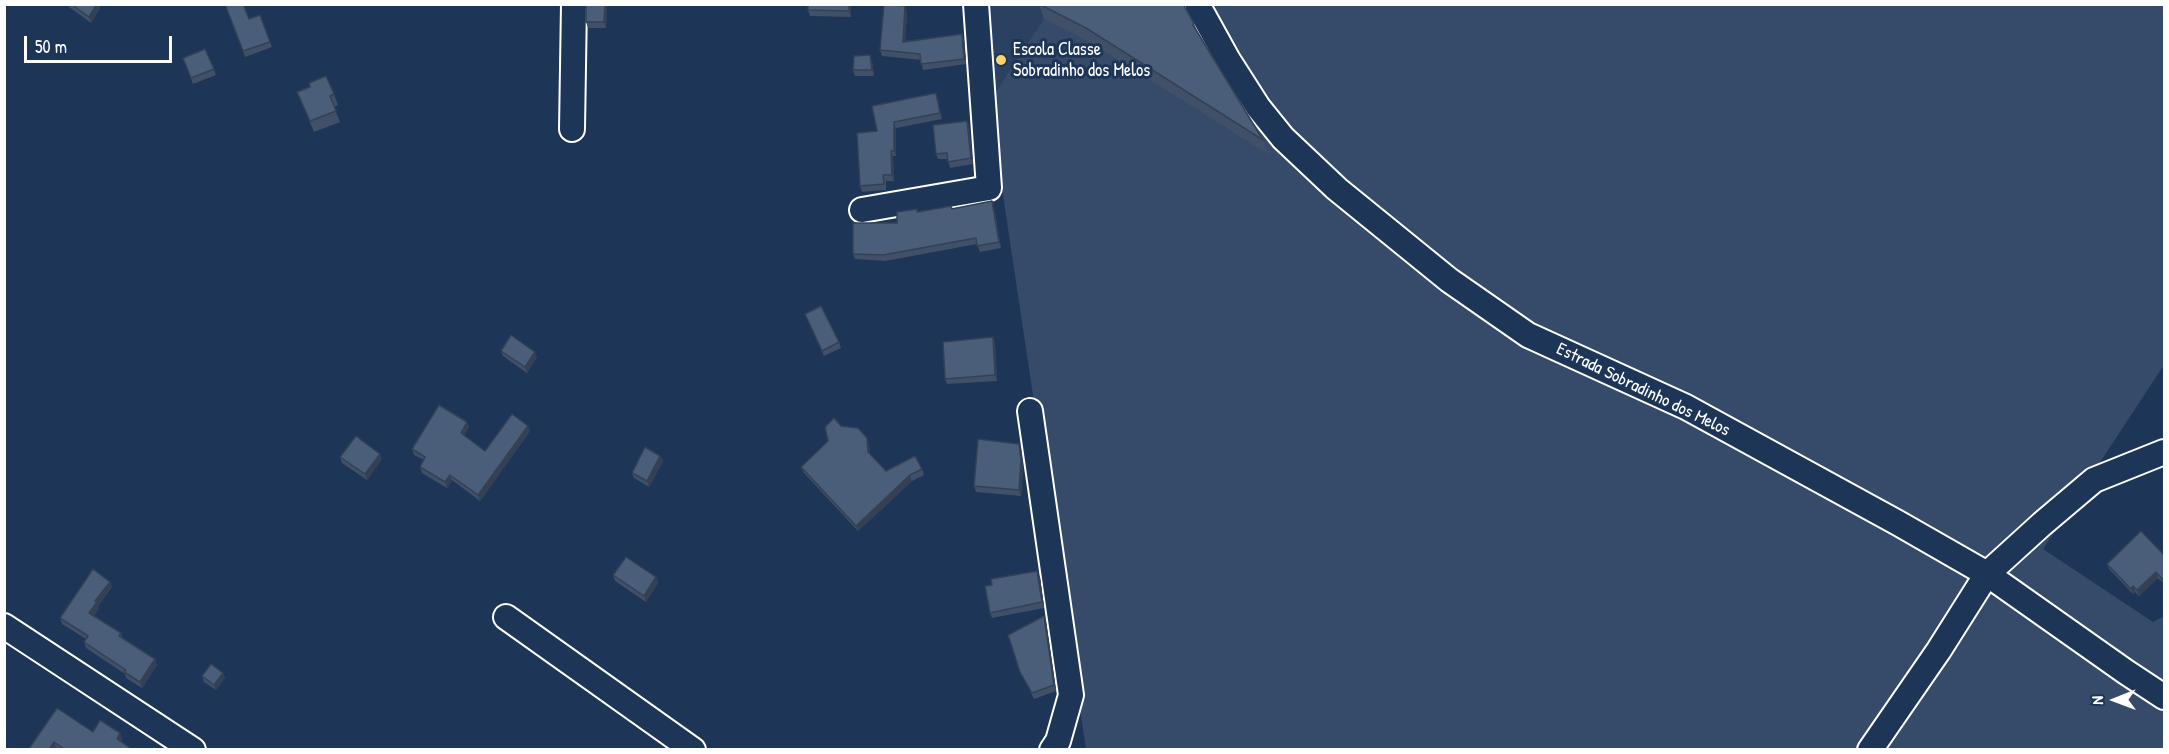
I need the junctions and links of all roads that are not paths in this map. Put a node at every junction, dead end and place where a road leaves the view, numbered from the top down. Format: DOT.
graph roads {
  1 [pos="574,4"];
  2 [pos="976,4"];
  3 [pos="1197,4"];
  4 [pos="572,129"];
  5 [pos="862,210"];
  6 [pos="1030,411"];
  7 [pos="2164,452"];
  8 [pos="1987,574"];
  9 [pos="506,617"];
  10 [pos="4,626"];
  11 [pos="2164,697"];
  12 [pos="193,750"];
  13 [pos="693,750"];
  14 [pos="1052,750"];
  15 [pos="1870,750"];
  1 -- 4 [label="street"];
  2 -- 5 [label="street"];
  3 -- 8 [label="street, Estrada Sobradinho dos Melos"];
  6 -- 14 [label="street"];
  7 -- 8 [label="street"];
  8 -- 11 [label="street, Estrada Sobradinho dos Melos"];
  8 -- 15 [label="street"];
  9 -- 13 [label="street"];
  10 -- 12 [label="street"];
}
